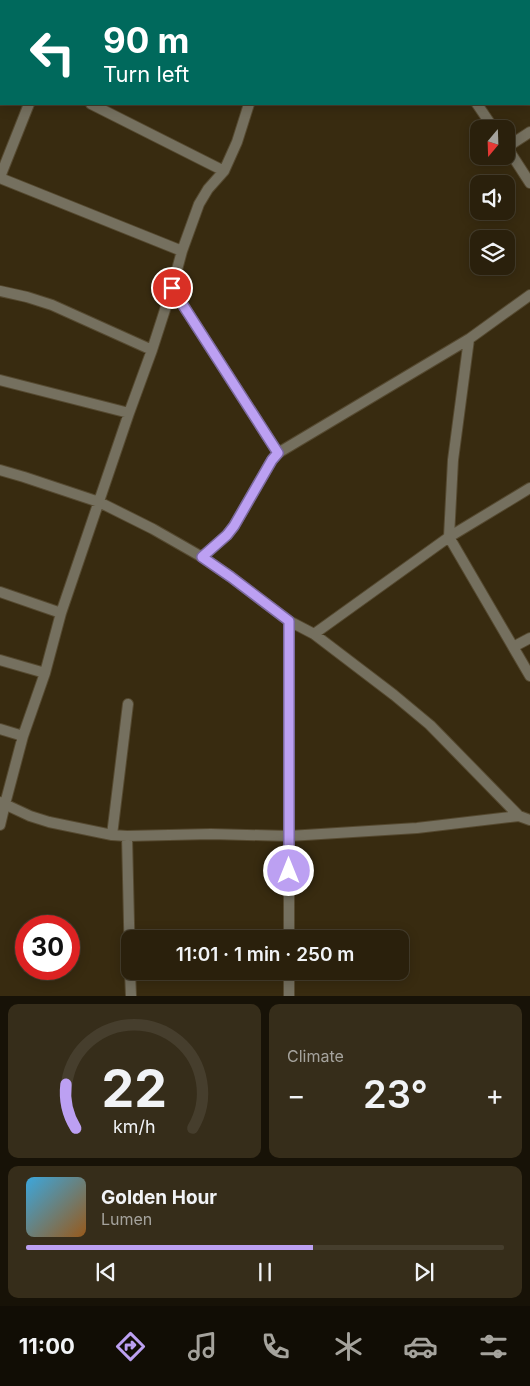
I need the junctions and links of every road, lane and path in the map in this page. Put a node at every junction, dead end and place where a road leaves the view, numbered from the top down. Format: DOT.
graph roads {
  1 [pos="29,105"];
  2 [pos="93,105"];
  3 [pos="248,105"];
  4 [pos="478,105"];
  5 [pos="488,120"];
  6 [pos="530,132"];
  7 [pos="515,141"];
  8 [pos="515,160"];
  9 [pos="224,171"];
  10 [pos="0,177"];
  11 [pos="530,183"];
  12 [pos="182,251"];
  13 [pos="172,288"];
  14 [pos="0,291"];
  15 [pos="530,295"];
  16 [pos="469,339"];
  17 [pos="152,350"];
  18 [pos="0,380"];
  19 [pos="129,413"];
  20 [pos="278,453"];
  21 [pos="0,470"];
  22 [pos="530,488"];
  23 [pos="99,502"];
  24 [pos="449,537"];
  25 [pos="202,557"];
  26 [pos="0,592"];
  27 [pos="61,613"];
  28 [pos="289,621"];
  29 [pos="314,634"];
  30 [pos="530,638"];
  31 [pos="513,647"];
  32 [pos="0,660"];
  33 [pos="45,673"];
  34 [pos="530,676"];
  35 [pos="128,704"];
  36 [pos="0,729"];
  37 [pos="23,736"];
  38 [pos="2,803"];
  39 [pos="519,816"];
  40 [pos="530,820"];
  41 [pos="0,825"];
  42 [pos="112,835"];
  43 [pos="127,836"];
  44 [pos="289,836"];
  45 [pos="129,930"];
  46 [pos="289,930"];
  47 [pos="130,980"];
  48 [pos="289,980"];
  49 [pos="131,996"];
  50 [pos="289,996"];
  1 -- 10 [label="street"];
  2 -- 9 [label="street"];
  3 -- 9 [label="street"];
  4 -- 5 [label="street"];
  6 -- 7 [label="street"];
  8 -- 11 [label="street"];
  9 -- 12 [label="street"];
  10 -- 12 [label="street"];
  12 -- 13 [label="street"];
  13 -- 17 [label="street"];
  13 -- 20 [label="street"];
  14 -- 17 [label="street"];
  15 -- 16 [label="street"];
  16 -- 20 [label="street"];
  16 -- 24 [label="street"];
  17 -- 19 [label="street"];
  18 -- 19 [label="street"];
  19 -- 23 [label="street"];
  20 -- 25 [label="street"];
  21 -- 23 [label="street"];
  22 -- 24 [label="street"];
  23 -- 25 [label="street"];
  23 -- 27 [label="street"];
  24 -- 29 [label="street"];
  24 -- 31 [label="street"];
  25 -- 28 [label="street"];
  26 -- 27 [label="street"];
  27 -- 33 [label="street"];
  28 -- 29 [label="street"];
  28 -- 44 [label="street"];
  29 -- 39 [label="street"];
  30 -- 31 [label="street"];
  31 -- 34 [label="street"];
  32 -- 33 [label="street"];
  33 -- 37 [label="street"];
  35 -- 42 [label="street"];
  36 -- 37 [label="street"];
  37 -- 38 [label="street"];
  38 -- 41 [label="street"];
  38 -- 42 [label="street"];
  39 -- 40 [label="street"];
  39 -- 44 [label="street"];
  42 -- 43 [label="street"];
  43 -- 44 [label="street"];
  43 -- 45 [label="street"];
  44 -- 46 [label="street"];
  47 -- 49 [label="street"];
  48 -- 50 [label="street"];
}
